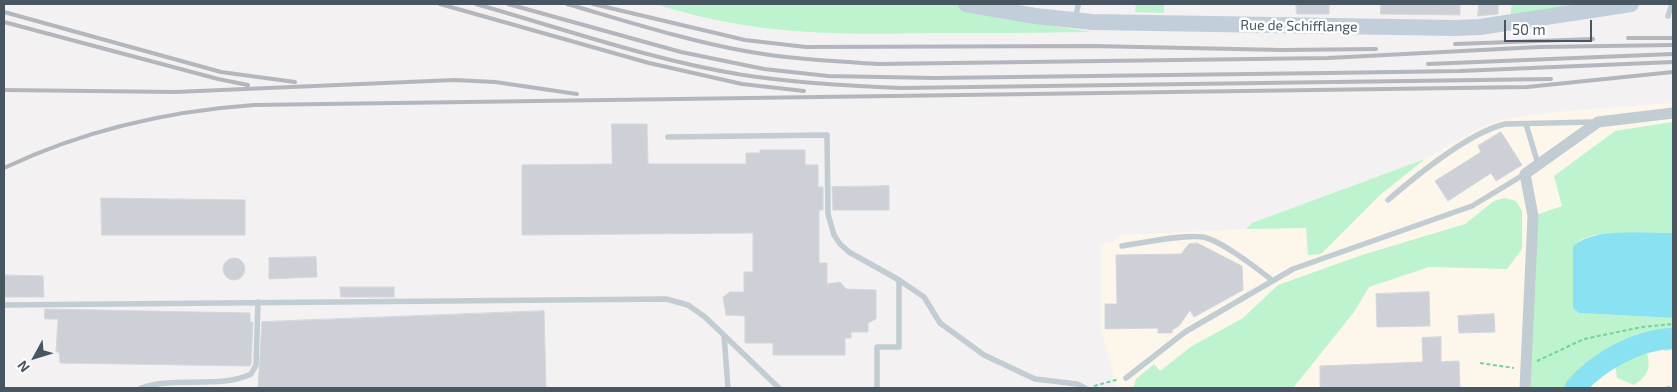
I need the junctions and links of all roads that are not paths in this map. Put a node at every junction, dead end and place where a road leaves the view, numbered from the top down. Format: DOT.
graph roads {
  1 [pos="966,4"];
  2 [pos="1631,4"];
  3 [pos="1672,4"];
  4 [pos="1668,16"];
  5 [pos="1673,113"];
  6 [pos="1598,122"];
  7 [pos="1526,124"];
  8 [pos="668,137"];
  9 [pos="1538,164"];
  10 [pos="1525,174"];
  11 [pos="1388,200"];
  12 [pos="1122,246"];
  13 [pos="899,280"];
  14 [pos="1272,280"];
  15 [pos="258,302"];
  16 [pos="4,304"];
  17 [pos="724,335"];
  18 [pos="1126,378"];
  19 [pos="141,388"];
  20 [pos="728,388"];
  21 [pos="779,388"];
  22 [pos="877,388"];
  23 [pos="1085,388"];
  24 [pos="1525,388"];
  1 -- 2 [label="street, Rue de Schifflange"];
  3 -- 4 [label="lane"];
  5 -- 6 [label="street"];
  6 -- 7 [label="lane"];
  6 -- 9 [label="street"];
  7 -- 9 [label="lane"];
  7 -- 11 [label="lane"];
  8 -- 13 [label="lane"];
  9 -- 10 [label="street"];
  10 -- 14 [label="lane"];
  10 -- 24 [label="street"];
  12 -- 14 [label="lane"];
  13 -- 22 [label="lane"];
  13 -- 23 [label="lane"];
  14 -- 18 [label="lane"];
  15 -- 16 [label="lane"];
  15 -- 17 [label="lane"];
  15 -- 19 [label="lane"];
  17 -- 20 [label="lane"];
  17 -- 21 [label="lane"];
}
